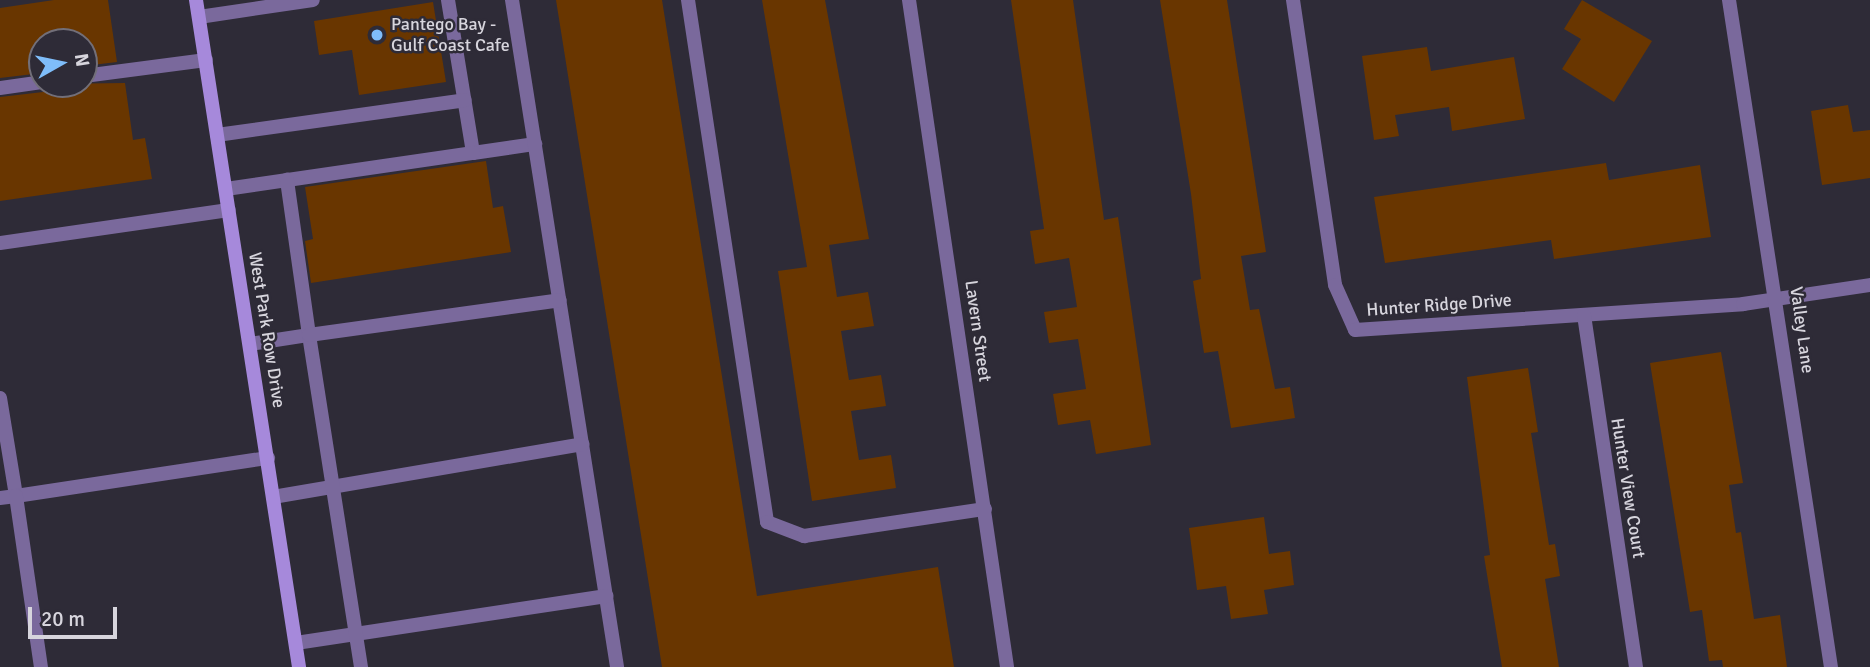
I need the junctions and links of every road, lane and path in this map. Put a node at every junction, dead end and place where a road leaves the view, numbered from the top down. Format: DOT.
graph roads {
  1 [pos="197,0"];
  2 [pos="313,0"];
  3 [pos="448,0"];
  4 [pos="512,0"];
  5 [pos="688,0"];
  6 [pos="909,0"];
  7 [pos="1297,0"];
  8 [pos="1728,0"];
  9 [pos="199,17"];
  10 [pos="206,60"];
  11 [pos="98,74"];
  12 [pos="28,84"];
  13 [pos="0,88"];
  14 [pos="465,100"];
  15 [pos="217,135"];
  16 [pos="535,144"];
  17 [pos="472,153"];
  18 [pos="287,180"];
  19 [pos="226,189"];
  20 [pos="229,210"];
  21 [pos="0,243"];
  22 [pos="1870,285"];
  23 [pos="1779,299"];
  24 [pos="559,300"];
  25 [pos="1584,315"];
  26 [pos="309,335"];
  27 [pos="250,344"];
  28 [pos="0,398"];
  29 [pos="582,444"];
  30 [pos="268,458"];
  31 [pos="332,485"];
  32 [pos="16,496"];
  33 [pos="274,497"];
  34 [pos="0,498"];
  35 [pos="985,509"];
  36 [pos="606,596"];
  37 [pos="356,636"];
  38 [pos="296,643"];
  39 [pos="41,667"];
  40 [pos="299,667"];
  41 [pos="361,667"];
  42 [pos="617,667"];
  43 [pos="1007,667"];
  44 [pos="1636,667"];
  45 [pos="1831,667"];
  1 -- 9 [label="main road, West Park Row Drive"];
  2 -- 9 [label="street"];
  3 -- 14 [label="street"];
  4 -- 16 [label="street"];
  5 -- 35 [label="street"];
  6 -- 35 [label="street, Lavern Street"];
  7 -- 25 [label="street, Hunter Ridge Drive"];
  8 -- 23 [label="street, Valley Lane"];
  9 -- 10 [label="main road, West Park Row Drive"];
  10 -- 11 [label="street"];
  10 -- 15 [label="main road, West Park Row Drive"];
  12 -- 13 [label="street"];
  14 -- 15 [label="street"];
  14 -- 17 [label="street"];
  15 -- 19 [label="main road, West Park Row Drive"];
  16 -- 17 [label="street"];
  16 -- 24 [label="street"];
  17 -- 18 [label="street"];
  18 -- 19 [label="street"];
  18 -- 26 [label="street"];
  19 -- 20 [label="main road, West Park Row Drive"];
  20 -- 21 [label="street"];
  20 -- 27 [label="main road, West Park Row Drive"];
  22 -- 23 [label="street, Hunter Ridge Drive"];
  23 -- 25 [label="street, Hunter Ridge Drive"];
  23 -- 45 [label="street, Valley Lane"];
  24 -- 26 [label="street"];
  24 -- 29 [label="street"];
  25 -- 44 [label="street, Hunter View Court"];
  26 -- 27 [label="street"];
  26 -- 31 [label="street"];
  27 -- 30 [label="main road, West Park Row Drive"];
  28 -- 32 [label="street"];
  29 -- 31 [label="street"];
  29 -- 36 [label="street"];
  30 -- 32 [label="street"];
  30 -- 33 [label="main road, West Park Row Drive"];
  31 -- 33 [label="street"];
  31 -- 37 [label="street"];
  32 -- 34 [label="street"];
  32 -- 39 [label="street"];
  33 -- 38 [label="main road, West Park Row Drive"];
  35 -- 43 [label="street, Lavern Street"];
  36 -- 37 [label="street"];
  36 -- 42 [label="street"];
  37 -- 38 [label="street"];
  37 -- 41 [label="street"];
  38 -- 40 [label="main road, West Park Row Drive"];
}
